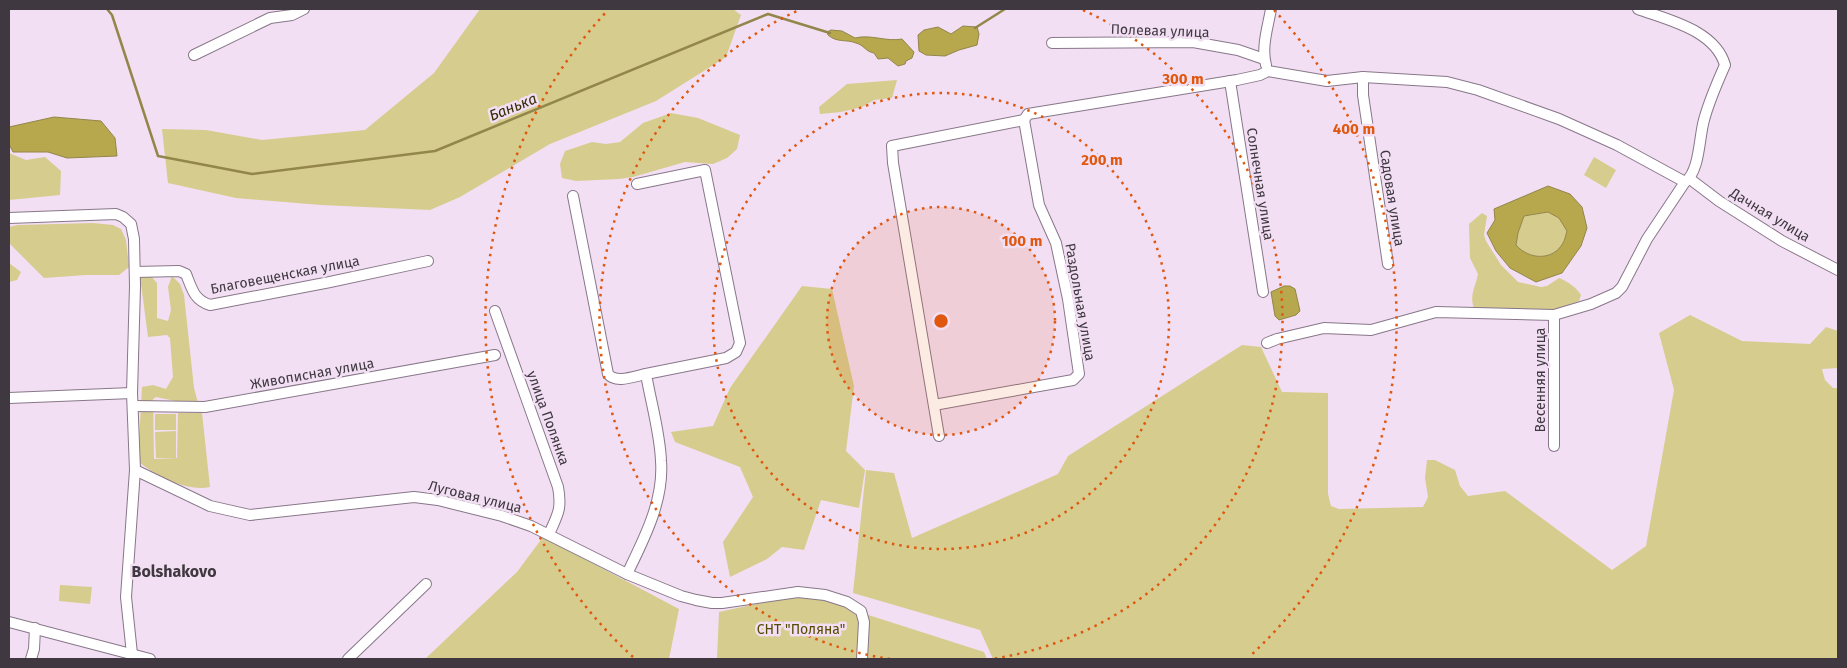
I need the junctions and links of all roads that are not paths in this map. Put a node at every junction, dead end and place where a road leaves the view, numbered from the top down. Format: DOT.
graph roads {
  1 [pos="304,9"];
  2 [pos="1271,9"];
  3 [pos="1638,9"];
  4 [pos="1052,43"];
  5 [pos="194,55"];
  6 [pos="1264,59"];
  7 [pos="1268,71"];
  8 [pos="1363,77"];
  9 [pos="1230,80"];
  10 [pos="1024,120"];
  11 [pos="1688,181"];
  12 [pos="637,184"];
  13 [pos="573,196"];
  14 [pos="9,218"];
  15 [pos="428,260"];
  16 [pos="1388,264"];
  17 [pos="1838,270"];
  18 [pos="135,272"];
  19 [pos="1263,292"];
  20 [pos="495,311"];
  21 [pos="1554,315"];
  22 [pos="1267,343"];
  23 [pos="495,355"];
  24 [pos="646,374"];
  25 [pos="132,394"];
  26 [pos="9,398"];
  27 [pos="934,405"];
  28 [pos="133,406"];
  29 [pos="939,436"];
  30 [pos="1554,446"];
  31 [pos="135,470"];
  32 [pos="549,534"];
  33 [pos="627,574"];
  34 [pos="426,584"];
  35 [pos="9,622"];
  36 [pos="35,628"];
  37 [pos="132,657"];
  38 [pos="31,659"];
  39 [pos="150,659"];
  40 [pos="348,659"];
  41 [pos="862,659"];
  1 -- 5 [label="street"];
  2 -- 6 [label="street"];
  3 -- 11 [label="street"];
  4 -- 6 [label="street, Полевая улица"];
  6 -- 7 [label="street"];
  7 -- 8 [label="street, Дачная улица"];
  7 -- 9 [label="street"];
  8 -- 11 [label="street, Дачная улица"];
  8 -- 16 [label="street, Садовая улица"];
  9 -- 10 [label="street"];
  9 -- 19 [label="street, Солнечная улица"];
  10 -- 27 [label="street"];
  10 -- 27 [label="street, Раздольная улица"];
  11 -- 17 [label="street, Дачная улица"];
  11 -- 21 [label="street"];
  12 -- 24 [label="street"];
  13 -- 24 [label="street"];
  14 -- 18 [label="street"];
  15 -- 18 [label="street, Благовещенская улица"];
  18 -- 25 [label="street"];
  20 -- 32 [label="street, улица Полянка"];
  21 -- 22 [label="street"];
  21 -- 30 [label="street, Весенняя улица"];
  23 -- 28 [label="street, Живописная улица"];
  24 -- 33 [label="street"];
  25 -- 26 [label="street"];
  25 -- 28 [label="street"];
  27 -- 29 [label="street"];
  28 -- 31 [label="street"];
  31 -- 32 [label="street, Луговая улица"];
  31 -- 37 [label="street"];
  32 -- 33 [label="street, Луговая улица"];
  33 -- 41 [label="street, Луговая улица"];
  34 -- 40 [label="street"];
  35 -- 36 [label="street"];
  36 -- 37 [label="street"];
  36 -- 38 [label="street"];
  37 -- 39 [label="street"];
}
